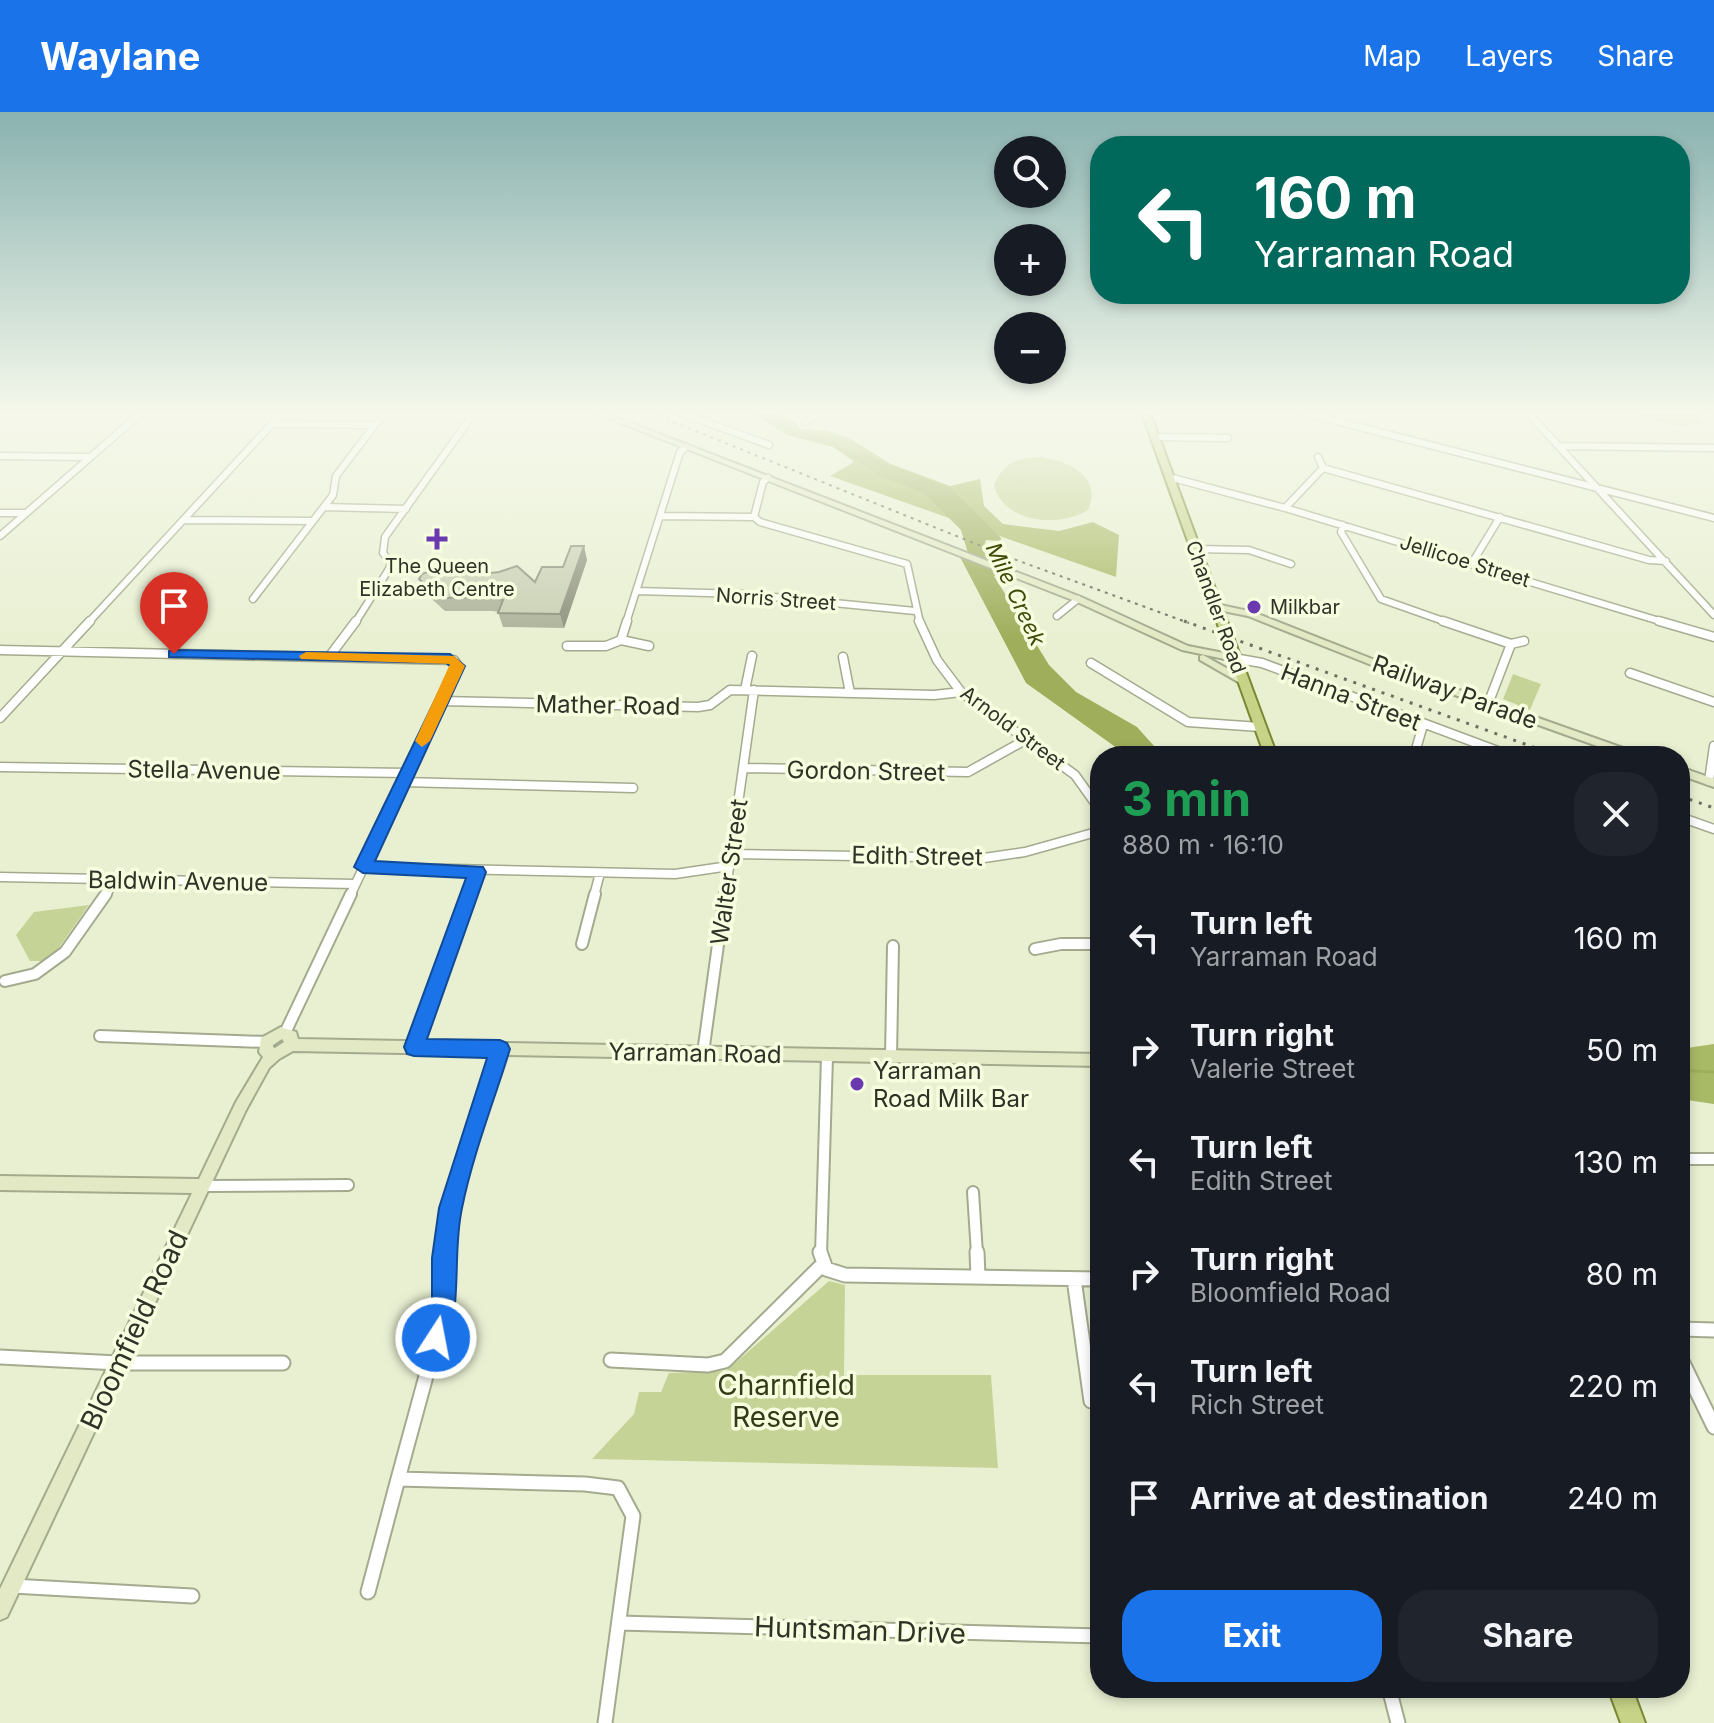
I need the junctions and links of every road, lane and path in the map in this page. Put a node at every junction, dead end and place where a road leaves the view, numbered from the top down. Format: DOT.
graph roads {
  1 [pos="54,488"];
  2 [pos="213,488"];
  3 [pos="335,488"];
  4 [pos="421,488"];
  5 [pos="670,488"];
  6 [pos="761,488"];
  7 [pos="794,488"];
  8 [pos="1173,488"];
  9 [pos="1211,488"];
  10 [pos="1304,488"];
  11 [pos="1396,488"];
  12 [pos="1594,488"];
  13 [pos="1601,490"];
  14 [pos="324,507"];
  15 [pos="1285,508"];
  16 [pos="406,509"];
  17 [pos="0,513"];
  18 [pos="26,513"];
  19 [pos="662,516"];
  20 [pos="754,517"];
  21 [pos="1500,517"];
  22 [pos="1714,518"];
  23 [pos="184,520"];
  24 [pos="311,521"];
  25 [pos="1343,525"];
  26 [pos="0,536"];
  27 [pos="1195,549"];
  28 [pos="1666,561"];
  29 [pos="1472,563"];
  30 [pos="1291,564"];
  31 [pos="637,591"];
  32 [pos="253,599"];
  33 [pos="1078,599"];
  34 [pos="1701,600"];
  35 [pos="1714,601"];
  36 [pos="915,611"];
  37 [pos="1217,611"];
  38 [pos="1714,615"];
  39 [pos="1057,616"];
  40 [pos="1714,637"];
  41 [pos="621,640"];
  42 [pos="1524,641"];
  43 [pos="1511,644"];
  44 [pos="567,646"];
  45 [pos="649,646"];
  46 [pos="1182,647"];
  47 [pos="0,650"];
  48 [pos="61,652"];
  49 [pos="1232,652"];
  50 [pos="752,656"];
  51 [pos="329,657"];
  52 [pos="843,657"];
  53 [pos="1203,658"];
  54 [pos="1091,663"];
  55 [pos="1630,673"];
  56 [pos="1243,681"];
  57 [pos="749,690"];
  58 [pos="961,692"];
  59 [pos="850,693"];
  60 [pos="441,701"];
  61 [pos="1714,702"];
  62 [pos="1488,704"];
  63 [pos="0,718"];
  64 [pos="1423,725"];
  65 [pos="1260,727"];
  66 [pos="1027,739"];
  67 [pos="1267,746"];
  68 [pos="1417,746"];
  69 [pos="1483,746"];
  70 [pos="1608,746"];
  71 [pos="1714,746"];
  72 [pos="0,767"];
  73 [pos="743,768"];
  74 [pos="408,773"];
  75 [pos="1690,774"];
  76 [pos="403,782"];
  77 [pos="1712,782"];
  78 [pos="633,788"];
  79 [pos="1090,796"];
  80 [pos="1690,821"];
  81 [pos="1714,829"];
  82 [pos="1090,834"];
  83 [pos="731,854"];
  84 [pos="729,866"];
  85 [pos="363,867"];
  86 [pos="477,872"];
  87 [pos="600,873"];
  88 [pos="0,877"];
  89 [pos="115,881"];
  90 [pos="355,884"];
  91 [pos="582,944"];
  92 [pos="1090,944"];
  93 [pos="893,946"];
  94 [pos="1035,949"];
  95 [pos="5,981"];
  96 [pos="100,1036"];
  97 [pos="288,1039"];
  98 [pos="414,1047"];
  99 [pos="270,1048"];
  100 [pos="500,1049"];
  101 [pos="703,1053"];
  102 [pos="827,1057"];
  103 [pos="891,1057"];
  104 [pos="1090,1060"];
  105 [pos="1690,1159"];
  106 [pos="1714,1159"];
  107 [pos="0,1183"];
  108 [pos="348,1185"];
  109 [pos="202,1186"];
  110 [pos="973,1192"];
  111 [pos="823,1264"];
  112 [pos="978,1277"];
  113 [pos="1074,1279"];
  114 [pos="1090,1279"];
  115 [pos="1690,1329"];
  116 [pos="1714,1330"];
  117 [pos="0,1357"];
  118 [pos="611,1360"];
  119 [pos="118,1363"];
  120 [pos="283,1363"];
  121 [pos="1690,1378"];
  122 [pos="1090,1394"];
  123 [pos="1714,1427"];
  124 [pos="398,1479"];
  125 [pos="12,1586"];
  126 [pos="368,1592"];
  127 [pos="192,1596"];
  128 [pos="0,1610"];
  129 [pos="619,1623"];
  130 [pos="1090,1636"];
  131 [pos="1392,1698"];
  132 [pos="1624,1698"];
  133 [pos="605,1723"];
  134 [pos="1398,1723"];
  135 [pos="1633,1723"];
  1 -- 18 [label="street"];
  2 -- 23 [label="street"];
  3 -- 14 [label="street"];
  4 -- 16 [label="street"];
  5 -- 19 [label="street"];
  6 -- 20 [label="street"];
  7 -- 33 [label="main road"];
  8 -- 27 [label="main road, Chandler Road"];
  9 -- 15 [label="street, Jellicoe Street"];
  10 -- 15 [label="street"];
  11 -- 21 [label="street"];
  12 -- 13 [label="street"];
  13 -- 22 [label="street"];
  13 -- 28 [label="street"];
  14 -- 16 [label="street"];
  14 -- 24 [label="street"];
  15 -- 25 [label="street, Jellicoe Street"];
  16 -- 51 [label="street"];
  17 -- 18 [label="street"];
  18 -- 26 [label="street"];
  19 -- 20 [label="street"];
  19 -- 31 [label="street"];
  20 -- 36 [label="street, Arnold Street"];
  21 -- 28 [label="street"];
  21 -- 29 [label="street"];
  23 -- 24 [label="street"];
  23 -- 48 [label="street"];
  24 -- 32 [label="street"];
  25 -- 29 [label="street, Jellicoe Street"];
  25 -- 43 [label="street"];
  27 -- 30 [label="street"];
  27 -- 37 [label="main road, Chandler Road"];
  28 -- 34 [label="street"];
  29 -- 40 [label="street, Jellicoe Street"];
  31 -- 36 [label="street, Norris Street"];
  31 -- 41 [label="street"];
  33 -- 39 [label="street"];
  33 -- 46 [label="main road"];
  34 -- 35 [label="street"];
  34 -- 38 [label="street"];
  36 -- 58 [label="street, Arnold Street"];
  37 -- 49 [label="main road, Chandler Road"];
  37 -- 62 [label="main road, Railway Parade"];
  41 -- 44 [label="street"];
  41 -- 45 [label="street"];
  42 -- 43 [label="street"];
  43 -- 62 [label="street"];
  46 -- 49 [label="main road"];
  46 -- 53 [label="main road"];
  47 -- 48 [label="street"];
  48 -- 51 [label="street"];
  48 -- 63 [label="street"];
  49 -- 53 [label="main road"];
  49 -- 56 [label="main road, Chandler Road"];
  49 -- 64 [label="street, Hanna Street"];
  50 -- 57 [label="street, Walter Street"];
  51 -- 60 [label="street"];
  52 -- 59 [label="street"];
  53 -- 56 [label="main road"];
  54 -- 65 [label="street"];
  55 -- 61 [label="street"];
  56 -- 65 [label="main road, Chandler Road"];
  57 -- 59 [label="street, Mather Road"];
  57 -- 60 [label="street, Mather Road"];
  57 -- 73 [label="street, Walter Street"];
  58 -- 59 [label="street, Mather Road"];
  58 -- 66 [label="street, Arnold Street"];
  60 -- 74 [label="street"];
  62 -- 70 [label="main road, Railway Parade"];
  64 -- 68 [label="street"];
  64 -- 69 [label="street, Hanna Street"];
  65 -- 67 [label="main road, Chandler Road"];
  66 -- 73 [label="street, Gordon Street"];
  66 -- 79 [label="street, Arnold Street"];
  71 -- 77 [label="street"];
  72 -- 74 [label="street, Stella Avenue"];
  73 -- 83 [label="street, Walter Street"];
  74 -- 76 [label="street"];
  75 -- 77 [label="main road"];
  76 -- 78 [label="street"];
  76 -- 85 [label="street"];
  80 -- 81 [label="street"];
  82 -- 83 [label="street, Edith Street"];
  83 -- 84 [label="street, Walter Street"];
  84 -- 87 [label="street"];
  84 -- 101 [label="street, Walter Street"];
  85 -- 86 [label="street"];
  85 -- 90 [label="street"];
  86 -- 87 [label="street"];
  86 -- 98 [label="street"];
  87 -- 91 [label="street"];
  88 -- 89 [label="street, Baldwin Avenue"];
  89 -- 90 [label="street, Baldwin Avenue"];
  89 -- 95 [label="street"];
  90 -- 97 [label="street"];
  92 -- 94 [label="street"];
  93 -- 103 [label="street"];
  96 -- 99 [label="street"];
  97 -- 98 [label="main road, Yarraman Road"];
  97 -- 99 [label="main road"];
  98 -- 100 [label="main road, Yarraman Road"];
  99 -- 109 [label="main road, Bloomfield Road"];
  100 -- 101 [label="main road, Yarraman Road"];
  100 -- 124 [label="street"];
  101 -- 102 [label="main road, Yarraman Road"];
  102 -- 103 [label="main road, Yarraman Road"];
  102 -- 111 [label="street"];
  103 -- 104 [label="main road, Yarraman Road"];
  105 -- 106 [label="street"];
  107 -- 109 [label="main road"];
  108 -- 109 [label="street"];
  109 -- 119 [label="main road, Bloomfield Road"];
  110 -- 112 [label="street"];
  111 -- 112 [label="street"];
  111 -- 118 [label="street"];
  112 -- 113 [label="street"];
  113 -- 114 [label="street"];
  113 -- 122 [label="street"];
  115 -- 116 [label="street"];
  117 -- 119 [label="street"];
  119 -- 120 [label="street"];
  119 -- 125 [label="main road, Bloomfield Road"];
  121 -- 123 [label="street"];
  124 -- 126 [label="street"];
  124 -- 129 [label="street"];
  125 -- 127 [label="street"];
  125 -- 128 [label="main road, Bloomfield Road"];
  129 -- 130 [label="street, Huntsman Drive"];
  129 -- 133 [label="street"];
  131 -- 134 [label="street"];
  132 -- 135 [label="main road"];
}
